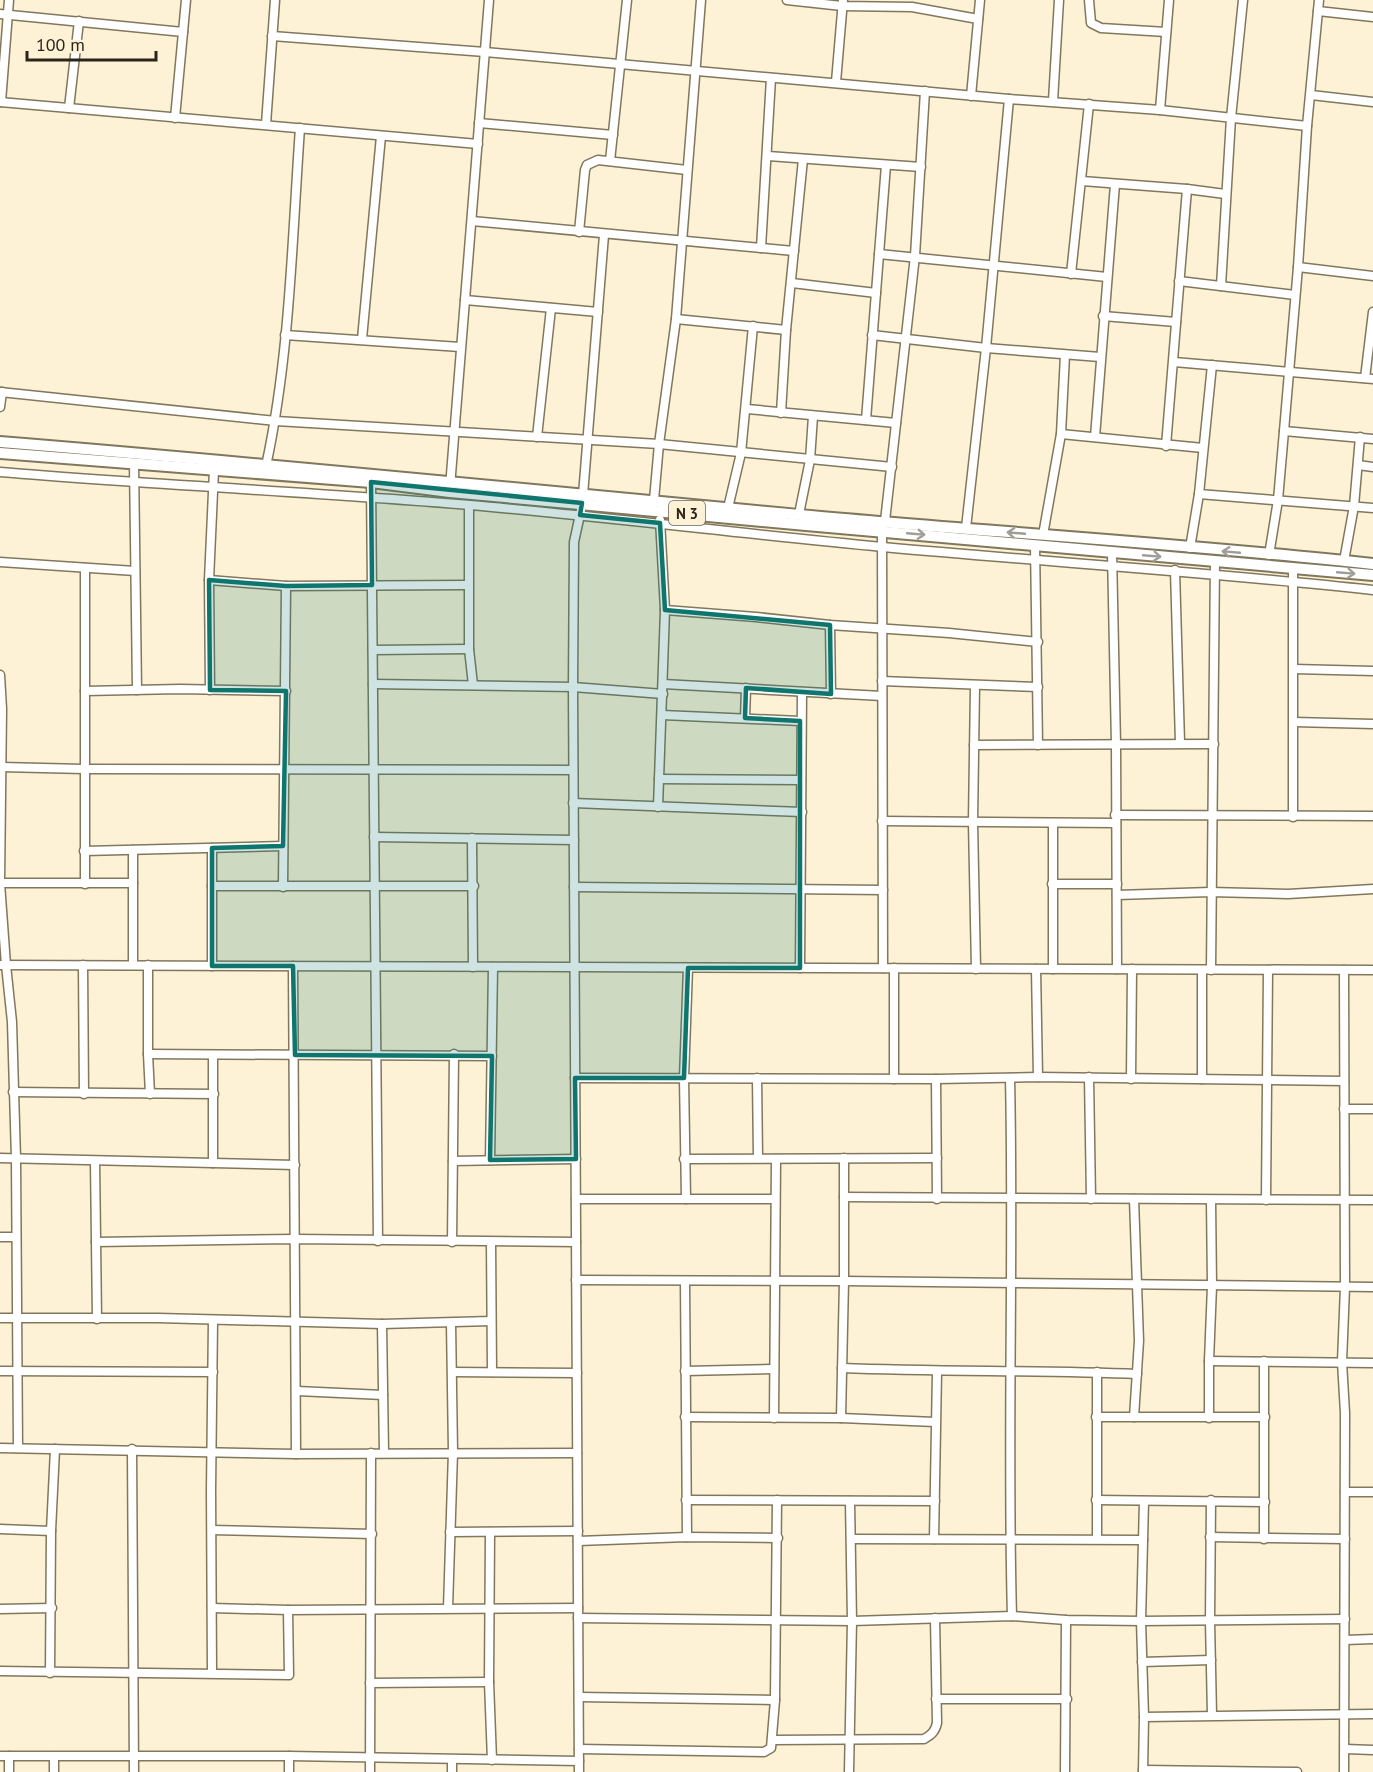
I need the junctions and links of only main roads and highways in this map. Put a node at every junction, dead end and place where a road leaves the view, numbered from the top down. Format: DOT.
graph roads {
  1 [pos="0,442"];
  2 [pos="0,454"];
  3 [pos="450,487"];
  4 [pos="657,505"];
  5 [pos="884,526"];
  6 [pos="1373,564"];
  7 [pos="1373,575"];
  1 -- 3 [label="main road, N 3"];
  2 -- 3 [label="main road, N 3"];
  3 -- 4 [label="main road, N 3"];
  4 -- 5 [label="main road, N 3"];
  4 -- 5 [label="main road, N 3"];
  6 -- 5 [label="main road, N 3, one-way"];
  5 -- 7 [label="main road, N 3, one-way"];
}
